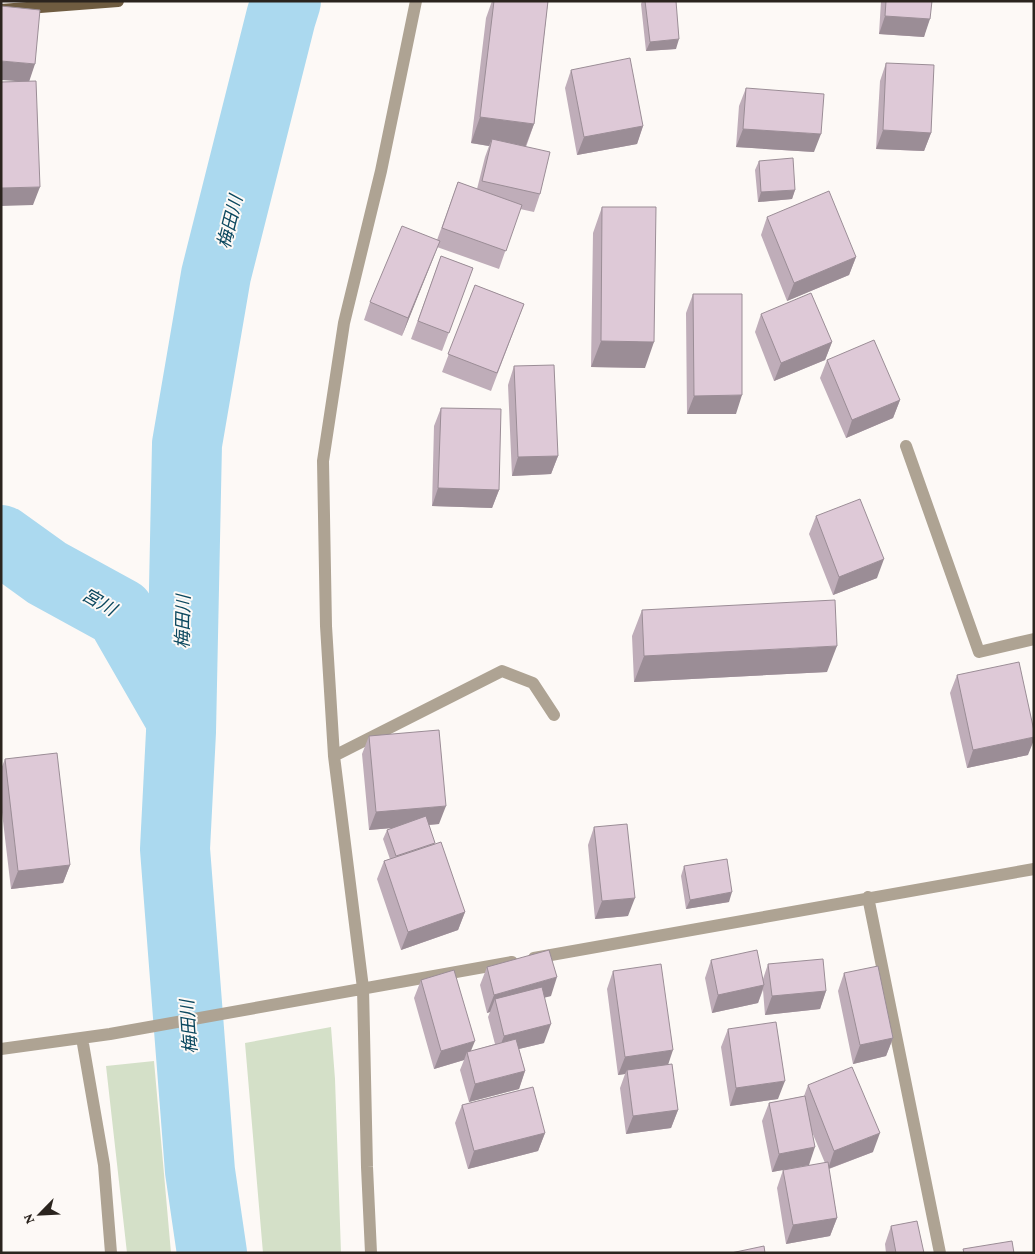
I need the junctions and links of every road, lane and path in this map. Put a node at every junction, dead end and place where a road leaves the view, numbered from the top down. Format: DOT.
graph roads {
  1 [pos="118,1"];
  2 [pos="416,1"];
  3 [pos="1,10"];
  4 [pos="906,446"];
  5 [pos="1034,639"];
  6 [pos="554,715"];
  7 [pos="334,756"];
  8 [pos="1034,869"];
  9 [pos="868,897"];
  10 [pos="362,988"];
  11 [pos="82,1038"];
  12 [pos="1,1049"];
  13 [pos="111,1253"];
  14 [pos="371,1253"];
  15 [pos="940,1253"];
  1 -- 3 [label="main road"];
  2 -- 7 [label="street"];
  4 -- 5 [label="street"];
  6 -- 7 [label="street"];
  7 -- 10 [label="street"];
  8 -- 9 [label="street"];
  9 -- 10 [label="street"];
  9 -- 15 [label="street"];
  10 -- 11 [label="street"];
  10 -- 14 [label="street"];
  11 -- 12 [label="street"];
  11 -- 13 [label="street"];
}
